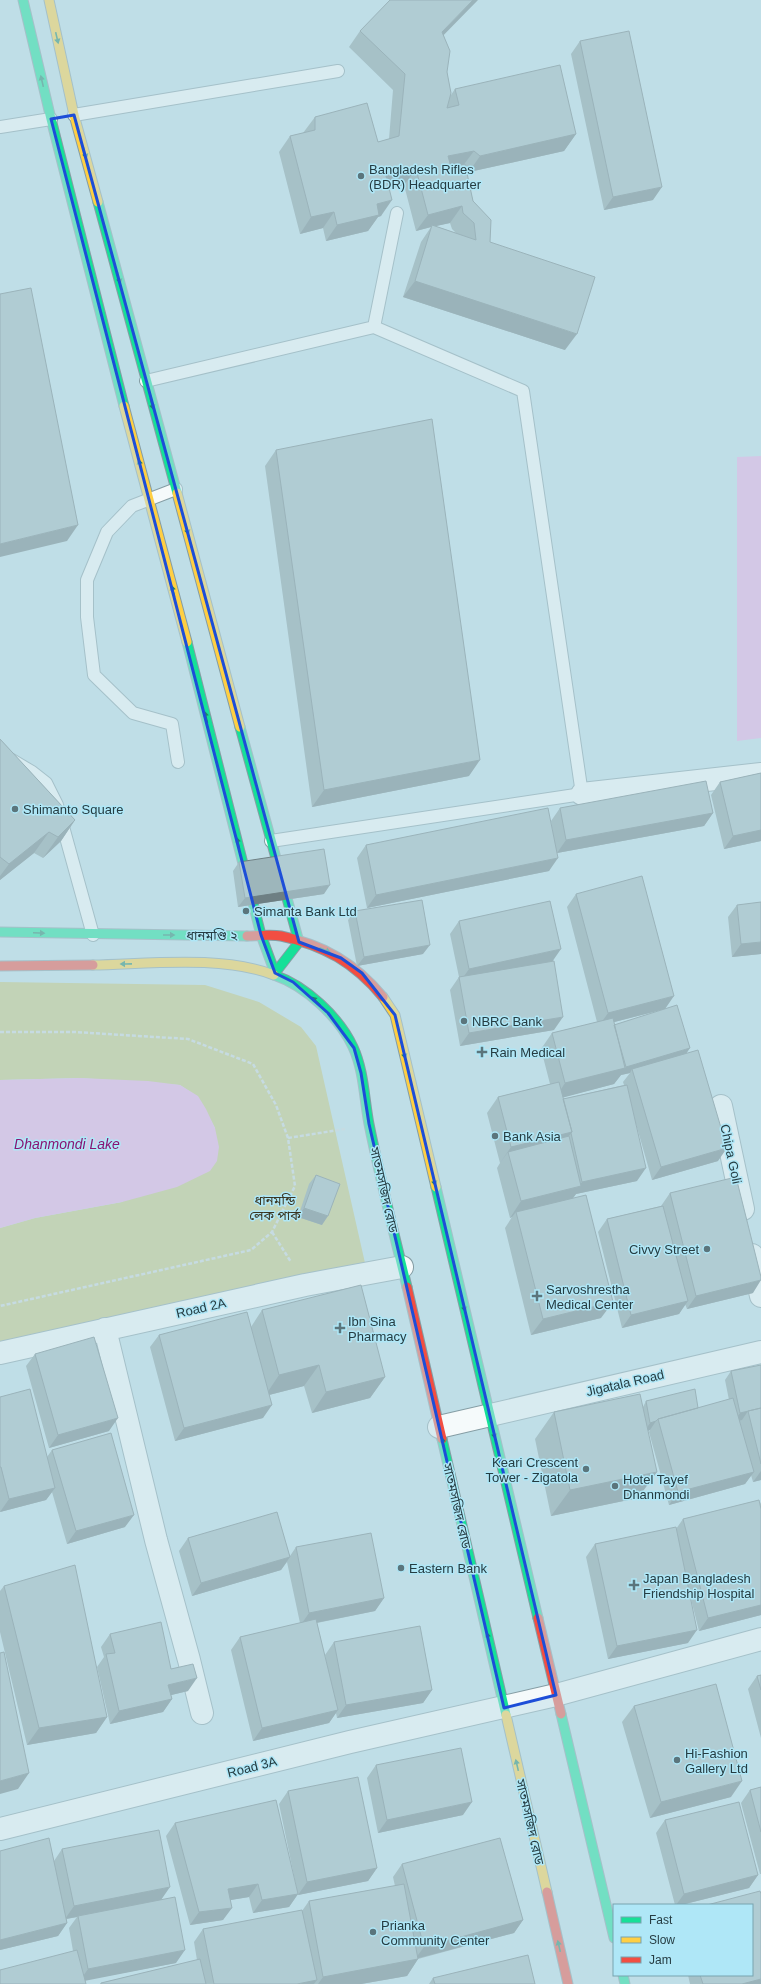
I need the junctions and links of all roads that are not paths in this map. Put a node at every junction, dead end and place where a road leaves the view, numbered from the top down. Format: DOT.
graph roads {
  1 [pos="23,0"];
  2 [pos="49,0"];
  3 [pos="338,71"];
  4 [pos="63,117"];
  5 [pos="0,127"];
  6 [pos="397,213"];
  7 [pos="374,327"];
  8 [pos="143,382"];
  9 [pos="176,489"];
  10 [pos="148,498"];
  11 [pos="0,753"];
  12 [pos="178,762"];
  13 [pos="761,774"];
  14 [pos="582,794"];
  15 [pos="271,841"];
  16 [pos="0,932"];
  17 [pos="93,935"];
  18 [pos="261,935"];
  19 [pos="299,942"];
  20 [pos="0,966"];
  21 [pos="275,973"];
  22 [pos="721,1106"];
  23 [pos="402,1267"];
  24 [pos="761,1296"];
  25 [pos="106,1329"];
  26 [pos="761,1352"];
  27 [pos="0,1353"];
  28 [pos="490,1414"];
  29 [pos="439,1427"];
  30 [pos="761,1639"];
  31 [pos="556,1695"];
  32 [pos="504,1708"];
  33 [pos="202,1713"];
  34 [pos="0,1829"];
  35 [pos="613,1934"];
  36 [pos="568,1984"];
  4 -- 1 [label="main road, one-way"];
  2 -- 4 [label="main road, one-way"];
  3 -- 4 [label="lane"];
  4 -- 5 [label="lane"];
  4 -- 8 [label="main road, one-way"];
  10 -- 4 [label="main road, one-way"];
  6 -- 7 [label="lane"];
  7 -- 8 [label="lane"];
  7 -- 14 [label="lane"];
  8 -- 9 [label="main road, one-way"];
  9 -- 10 [label="lane"];
  9 -- 15 [label="main road, one-way"];
  10 -- 12 [label="lane"];
  18 -- 10 [label="main road, one-way"];
  11 -- 17 [label="lane"];
  13 -- 14 [label="street"];
  14 -- 15 [label="lane"];
  15 -- 19 [label="main road"];
  16 -- 17 [label="main road, ধানমণ্ডি ২, one-way"];
  17 -- 18 [label="main road, ধানমণ্ডি ২, one-way"];
  18 -- 19 [label="main road, ধানমণ্ডি ২"];
  18 -- 21 [label="main road"];
  19 -- 21 [label="main road"];
  19 -- 28 [label="main road, ধানমণ্ডি ২, one-way"];
  21 -- 20 [label="main road, one-way"];
  23 -- 21 [label="main road, সাতমসজিদ রোড, one-way"];
  22 -- 24 [label="street, Chipa Goli"];
  23 -- 25 [label="street, Road 2A"];
  23 -- 29 [label="main road, সাতমসজিদ রোড"];
  25 -- 27 [label="street, Road 2A"];
  25 -- 33 [label="street"];
  26 -- 28 [label="street, Jigatala Road"];
  28 -- 29 [label="street, Jigatala Road"];
  28 -- 31 [label="main road, one-way"];
  32 -- 29 [label="main road, সাতমসজিদ রোড, one-way"];
  30 -- 31 [label="street, Road 3A"];
  31 -- 32 [label="street, Road 3A"];
  31 -- 35 [label="main road"];
  32 -- 34 [label="street, Road 3A"];
  36 -- 32 [label="main road, সাতমসজিদ রোড, one-way"];
}
